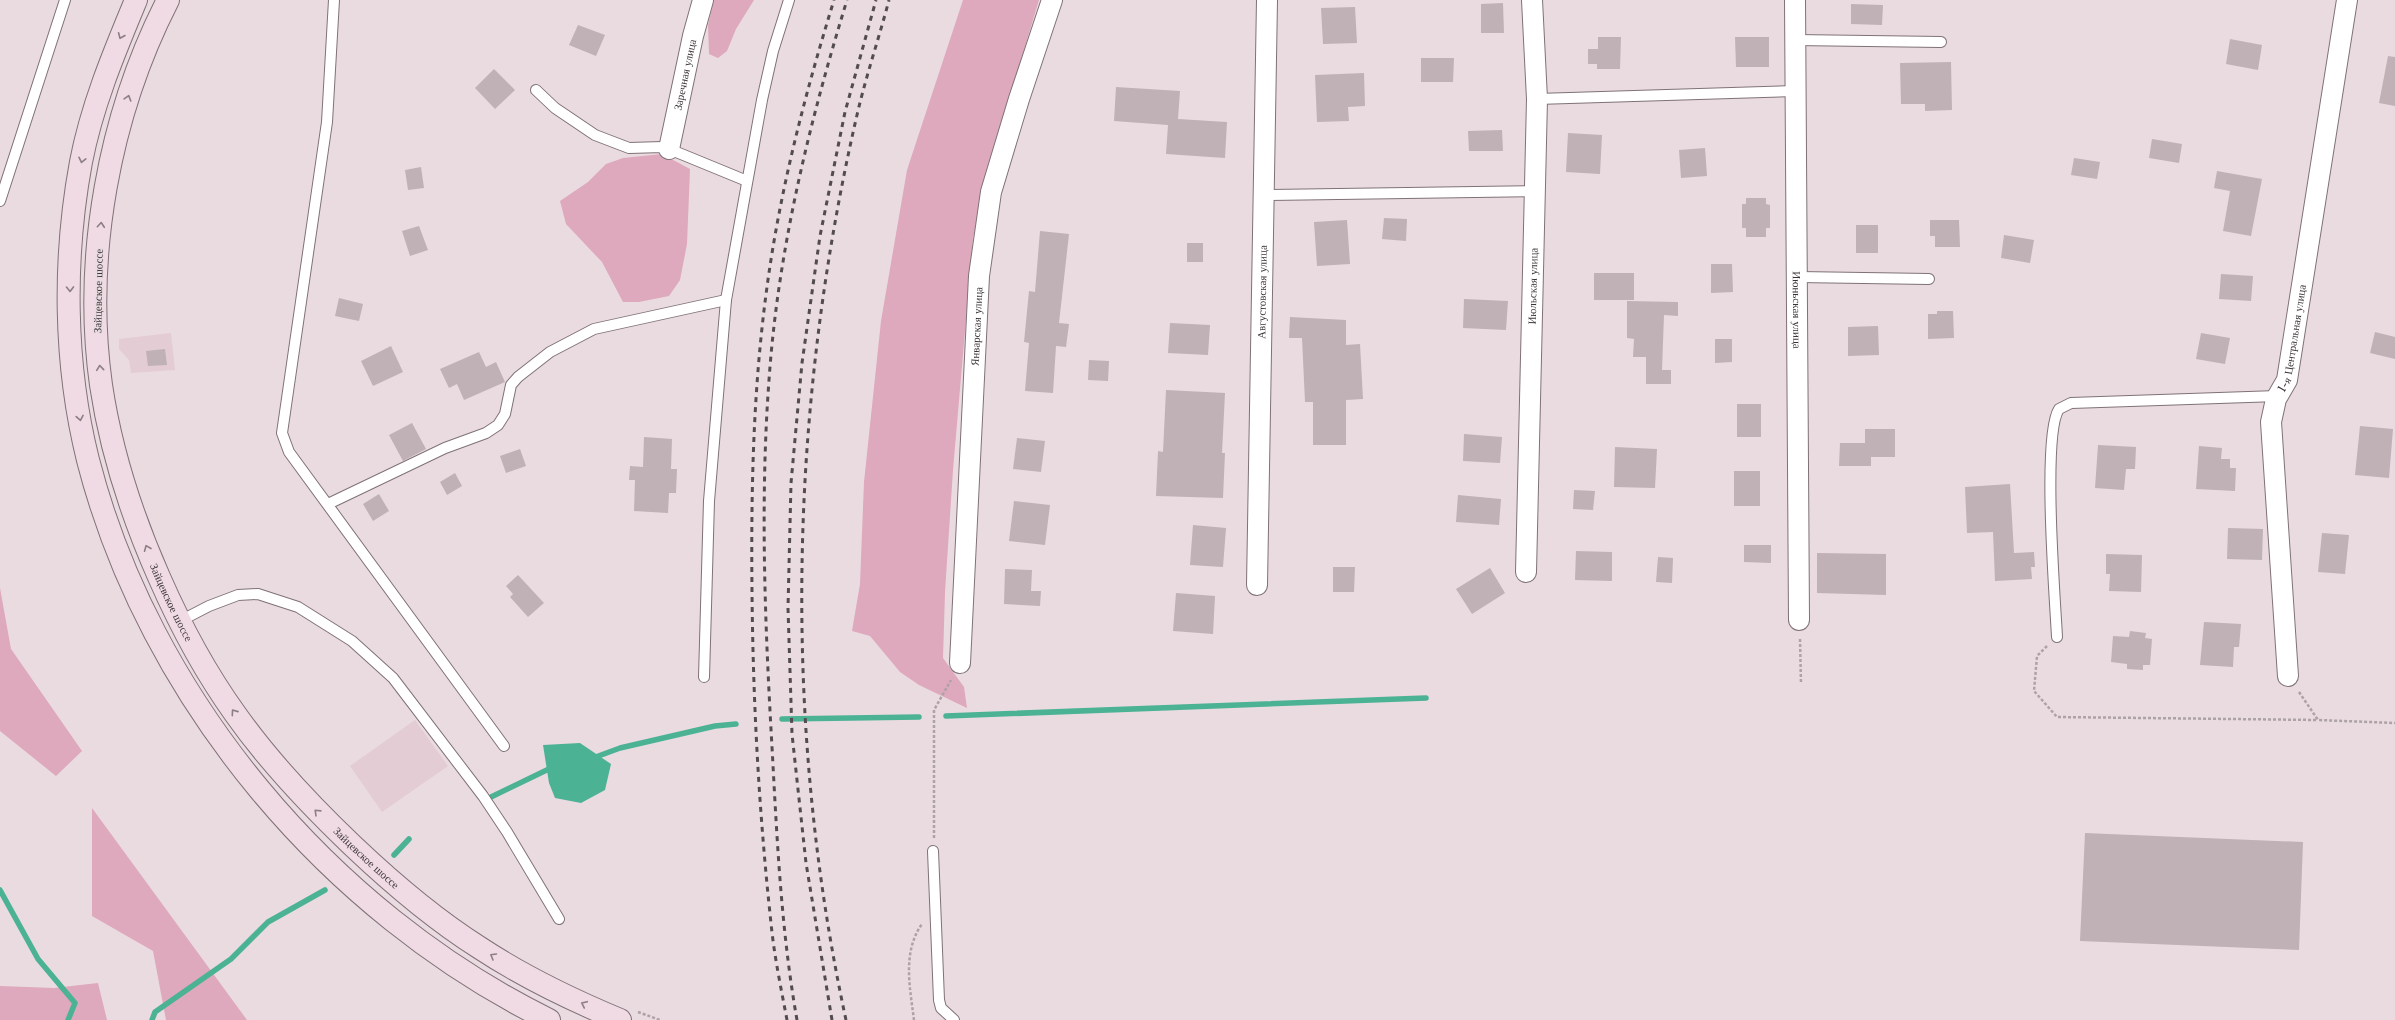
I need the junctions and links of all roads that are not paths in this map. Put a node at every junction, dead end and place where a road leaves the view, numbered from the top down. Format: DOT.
graph roads {
  1 [pos="65,0"];
  2 [pos="136,0"];
  3 [pos="168,0"];
  4 [pos="334,0"];
  5 [pos="704,0"];
  6 [pos="789,0"];
  7 [pos="1052,0"];
  8 [pos="1267,0"];
  9 [pos="1532,0"];
  10 [pos="1795,0"];
  11 [pos="2347,0"];
  12 [pos="1795,40"];
  13 [pos="1941,42"];
  14 [pos="536,90"];
  15 [pos="1795,91"];
  16 [pos="1537,99"];
  17 [pos="669,149"];
  18 [pos="747,181"];
  19 [pos="1535,191"];
  20 [pos="1264,195"];
  21 [pos="0,201"];
  22 [pos="1798,277"];
  23 [pos="1929,279"];
  24 [pos="726,300"];
  25 [pos="2278,396"];
  26 [pos="328,504"];
  27 [pos="1526,572"];
  28 [pos="1257,585"];
  29 [pos="1799,620"];
  30 [pos="180,621"];
  31 [pos="2057,637"];
  32 [pos="960,663"];
  33 [pos="2288,676"];
  34 [pos="704,677"];
  35 [pos="504,746"];
  36 [pos="933,851"];
  37 [pos="559,919"];
  38 [pos="540,1016"];
  39 [pos="620,1020"];
  40 [pos="954,1020"];
  41 [pos="960,1020"];
  1 -- 21 [label="lane"];
  2 -- 38 [label="main road, one-way"];
  30 -- 3 [label="main road, Зайцевское шоссе, one-way"];
  4 -- 26 [label="lane"];
  5 -- 17 [label="street, Заречная улица"];
  6 -- 18 [label="lane"];
  7 -- 32 [label="street, Январская улица"];
  8 -- 20 [label="street, Августовская улица"];
  9 -- 16 [label="street, Июльская улица"];
  10 -- 12 [label="street, Июньская улица"];
  11 -- 25 [label="street, 1-я Центральная улица"];
  12 -- 13 [label="lane"];
  12 -- 15 [label="street, Июньская улица"];
  14 -- 17 [label="lane"];
  15 -- 16 [label="lane"];
  15 -- 22 [label="street, Июньская улица"];
  16 -- 19 [label="street, Июльская улица"];
  17 -- 18 [label="lane"];
  18 -- 24 [label="lane"];
  19 -- 20 [label="lane"];
  19 -- 27 [label="street, Июльская улица"];
  20 -- 28 [label="street, Августовская улица"];
  22 -- 23 [label="lane"];
  22 -- 29 [label="street, Июньская улица"];
  24 -- 26 [label="lane"];
  24 -- 34 [label="lane"];
  25 -- 31 [label="lane"];
  25 -- 33 [label="street, 1-я Центральная улица"];
  26 -- 35 [label="lane"];
  30 -- 37 [label="lane"];
  39 -- 30 [label="main road, Зайцевское шоссе, one-way"];
  36 -- 40 [label="lane"];
  40 -- 41 [label="lane"];
}
